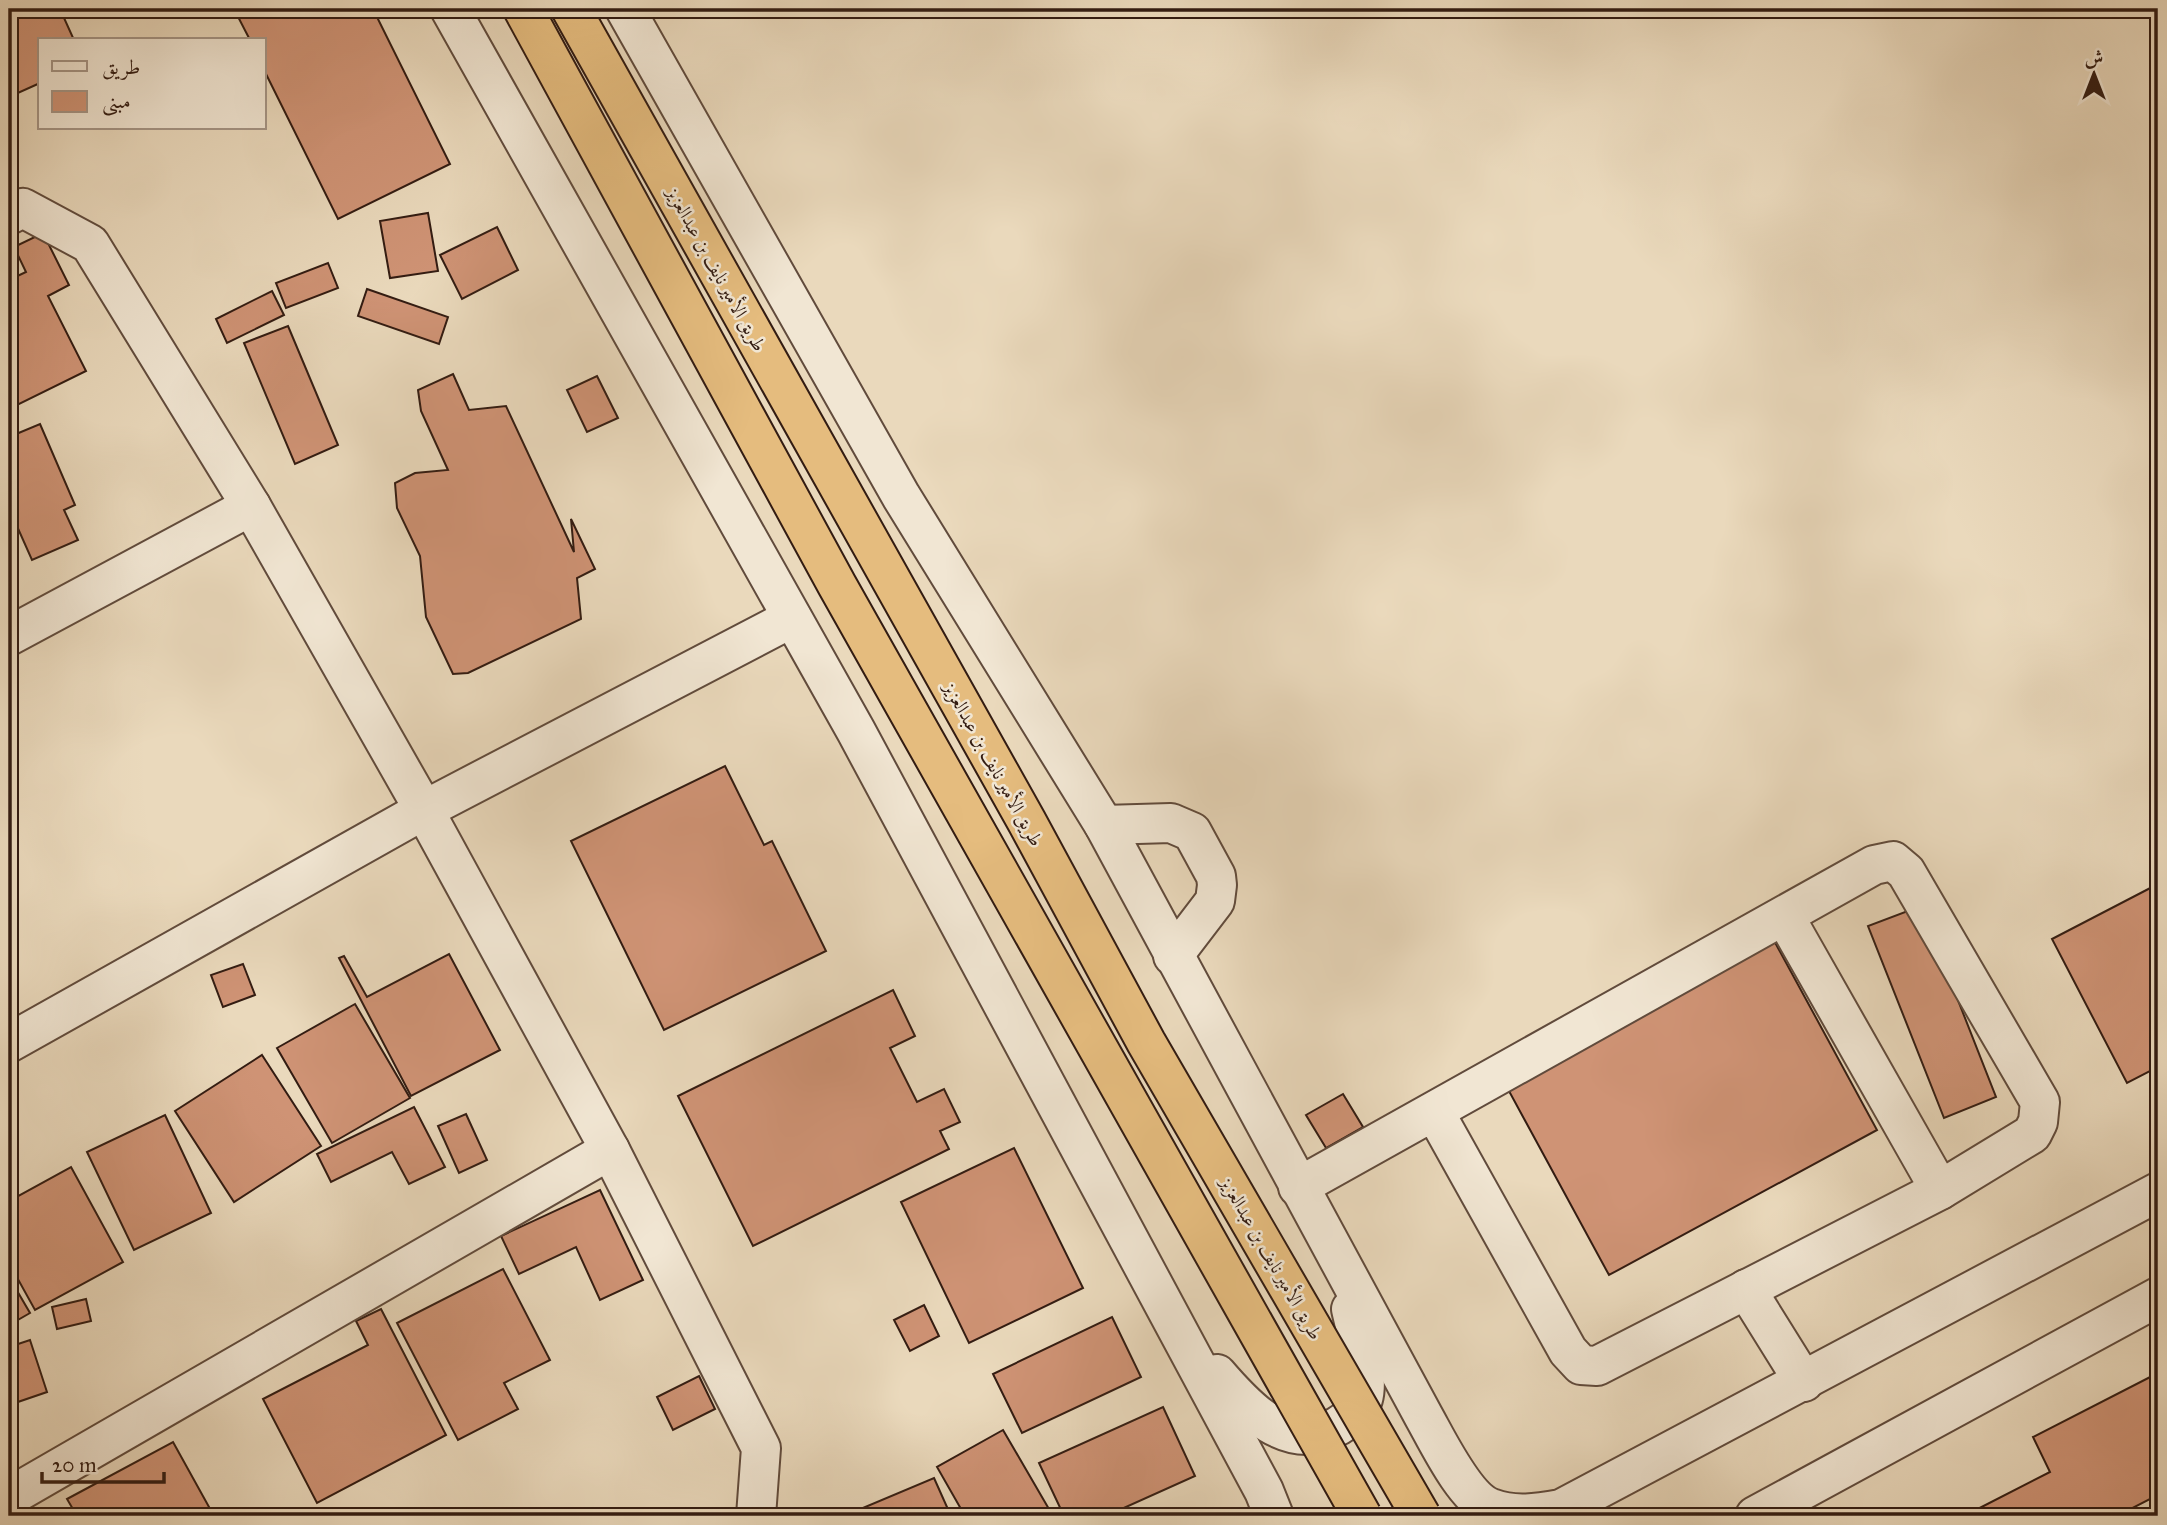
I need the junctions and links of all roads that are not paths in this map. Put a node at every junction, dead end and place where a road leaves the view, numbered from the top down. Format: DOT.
graph roads {
  1 [pos="450,9"];
  2 [pos="523,9"];
  3 [pos="571,9"];
  4 [pos="625,9"];
  5 [pos="9,215"];
  6 [pos="251,506"];
  7 [pos="792,618"];
  8 [pos="9,636"];
  9 [pos="424,810"];
  10 [pos="1104,825"];
  11 [pos="1785,917"];
  12 [pos="1172,956"];
  13 [pos="9,1043"];
  14 [pos="1434,1111"];
  15 [pos="610,1150"];
  16 [pos="1298,1186"];
  17 [pos="1940,1190"];
  18 [pos="2158,1192"];
  19 [pos="1341,1266"];
  20 [pos="1746,1289"];
  21 [pos="2158,1297"];
  22 [pos="1174,1325"];
  23 [pos="1804,1382"];
  24 [pos="9,1496"];
  25 [pos="1275,1508"];
  26 [pos="756,1516"];
  27 [pos="1362,1516"];
  28 [pos="1422,1516"];
  29 [pos="1755,1516"];
  1 -- 7 [label="street"];
  2 -- 27 [label="main road, bridge"];
  3 -- 28 [label="main road, طريق الأمير نايف بن عبدالعزيز, bridge"];
  4 -- 10 [label="street"];
  5 -- 6 [label="street"];
  6 -- 8 [label="street"];
  6 -- 9 [label="street"];
  7 -- 9 [label="street"];
  7 -- 22 [label="street"];
  9 -- 13 [label="street"];
  9 -- 15 [label="street"];
  10 -- 12 [label="street"];
  10 -- 12 [label="street"];
  11 -- 14 [label="street"];
  11 -- 17 [label="street"];
  11 -- 17 [label="street"];
  12 -- 16 [label="street"];
  14 -- 16 [label="street"];
  14 -- 20 [label="street"];
  15 -- 24 [label="street"];
  15 -- 26 [label="street"];
  16 -- 19 [label="street"];
  17 -- 20 [label="street"];
  18 -- 23 [label="street"];
  19 -- 22 [label="street"];
  19 -- 23 [label="street"];
  20 -- 23 [label="street"];
  21 -- 29 [label="street"];
  22 -- 25 [label="street"];
}
